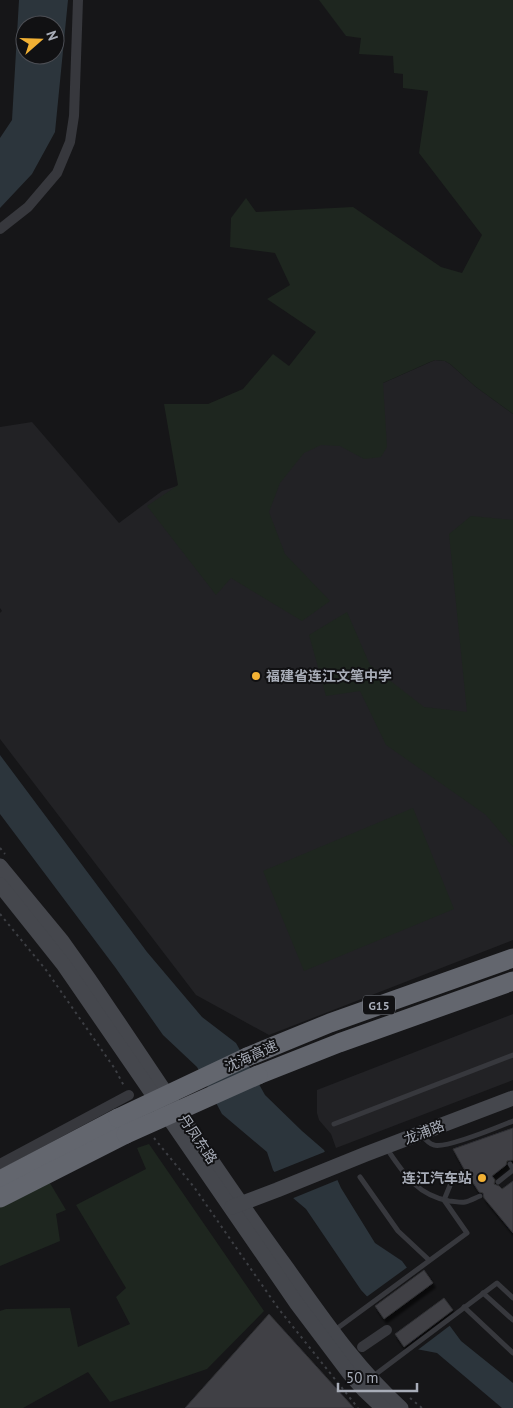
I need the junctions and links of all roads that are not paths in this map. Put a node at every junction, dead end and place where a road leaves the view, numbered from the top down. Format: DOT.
graph roads {
  1 [pos="78,0"];
  2 [pos="0,229"];
  3 [pos="0,866"];
  4 [pos="0,885"];
  5 [pos="513,958"];
  6 [pos="513,981"];
  7 [pos="513,1056"];
  8 [pos="129,1095"];
  9 [pos="513,1098"];
  10 [pos="513,1121"];
  11 [pos="334,1124"];
  12 [pos="421,1133"];
  13 [pos="385,1147"];
  14 [pos="0,1164"];
  15 [pos="512,1168"];
  16 [pos="464,1173"];
  17 [pos="360,1177"];
  18 [pos="0,1180"];
  19 [pos="498,1182"];
  20 [pos="480,1196"];
  21 [pos="0,1198"];
  22 [pos="444,1200"];
  23 [pos="235,1206"];
  24 [pos="429,1260"];
  25 [pos="483,1293"];
  26 [pos="513,1298"];
  27 [pos="464,1307"];
  28 [pos="513,1320"];
  29 [pos="387,1330"];
  30 [pos="333,1331"];
  31 [pos="362,1347"];
  32 [pos="513,1353"];
  33 [pos="371,1378"];
  34 [pos="383,1408"];
  35 [pos="401,1408"];
  1 -- 2 [label="street"];
  3 -- 23 [label="main road, 丹凤东路"];
  4 -- 23 [label="main road, 丹凤东路"];
  5 -- 18 [label="highway, 沈海高速 / G15, bridge"];
  6 -- 21 [label="highway, 沈海高速 / G15, bridge"];
  7 -- 11 [label="lane"];
  8 -- 14 [label="street"];
  9 -- 12 [label="main road, 龙浦路"];
  10 -- 12 [label="lane"];
  12 -- 13 [label="main road, 龙浦路"];
  13 -- 22 [label="lane"];
  13 -- 23 [label="main road, 龙浦路"];
  15 -- 19 [label="lane"];
  16 -- 22 [label="lane"];
  17 -- 24 [label="lane"];
  20 -- 22 [label="lane"];
  22 -- 24 [label="lane"];
  23 -- 30 [label="main road, 丹凤东路"];
  23 -- 34 [label="main road, 丹凤东路"];
  24 -- 30 [label="lane"];
  25 -- 26 [label="lane"];
  25 -- 27 [label="lane"];
  25 -- 28 [label="lane"];
  27 -- 32 [label="lane"];
  27 -- 33 [label="lane"];
  29 -- 31 [label="street"];
  30 -- 33 [label="main road, 丹凤东路"];
  33 -- 35 [label="main road, 丹凤东路"];
}
